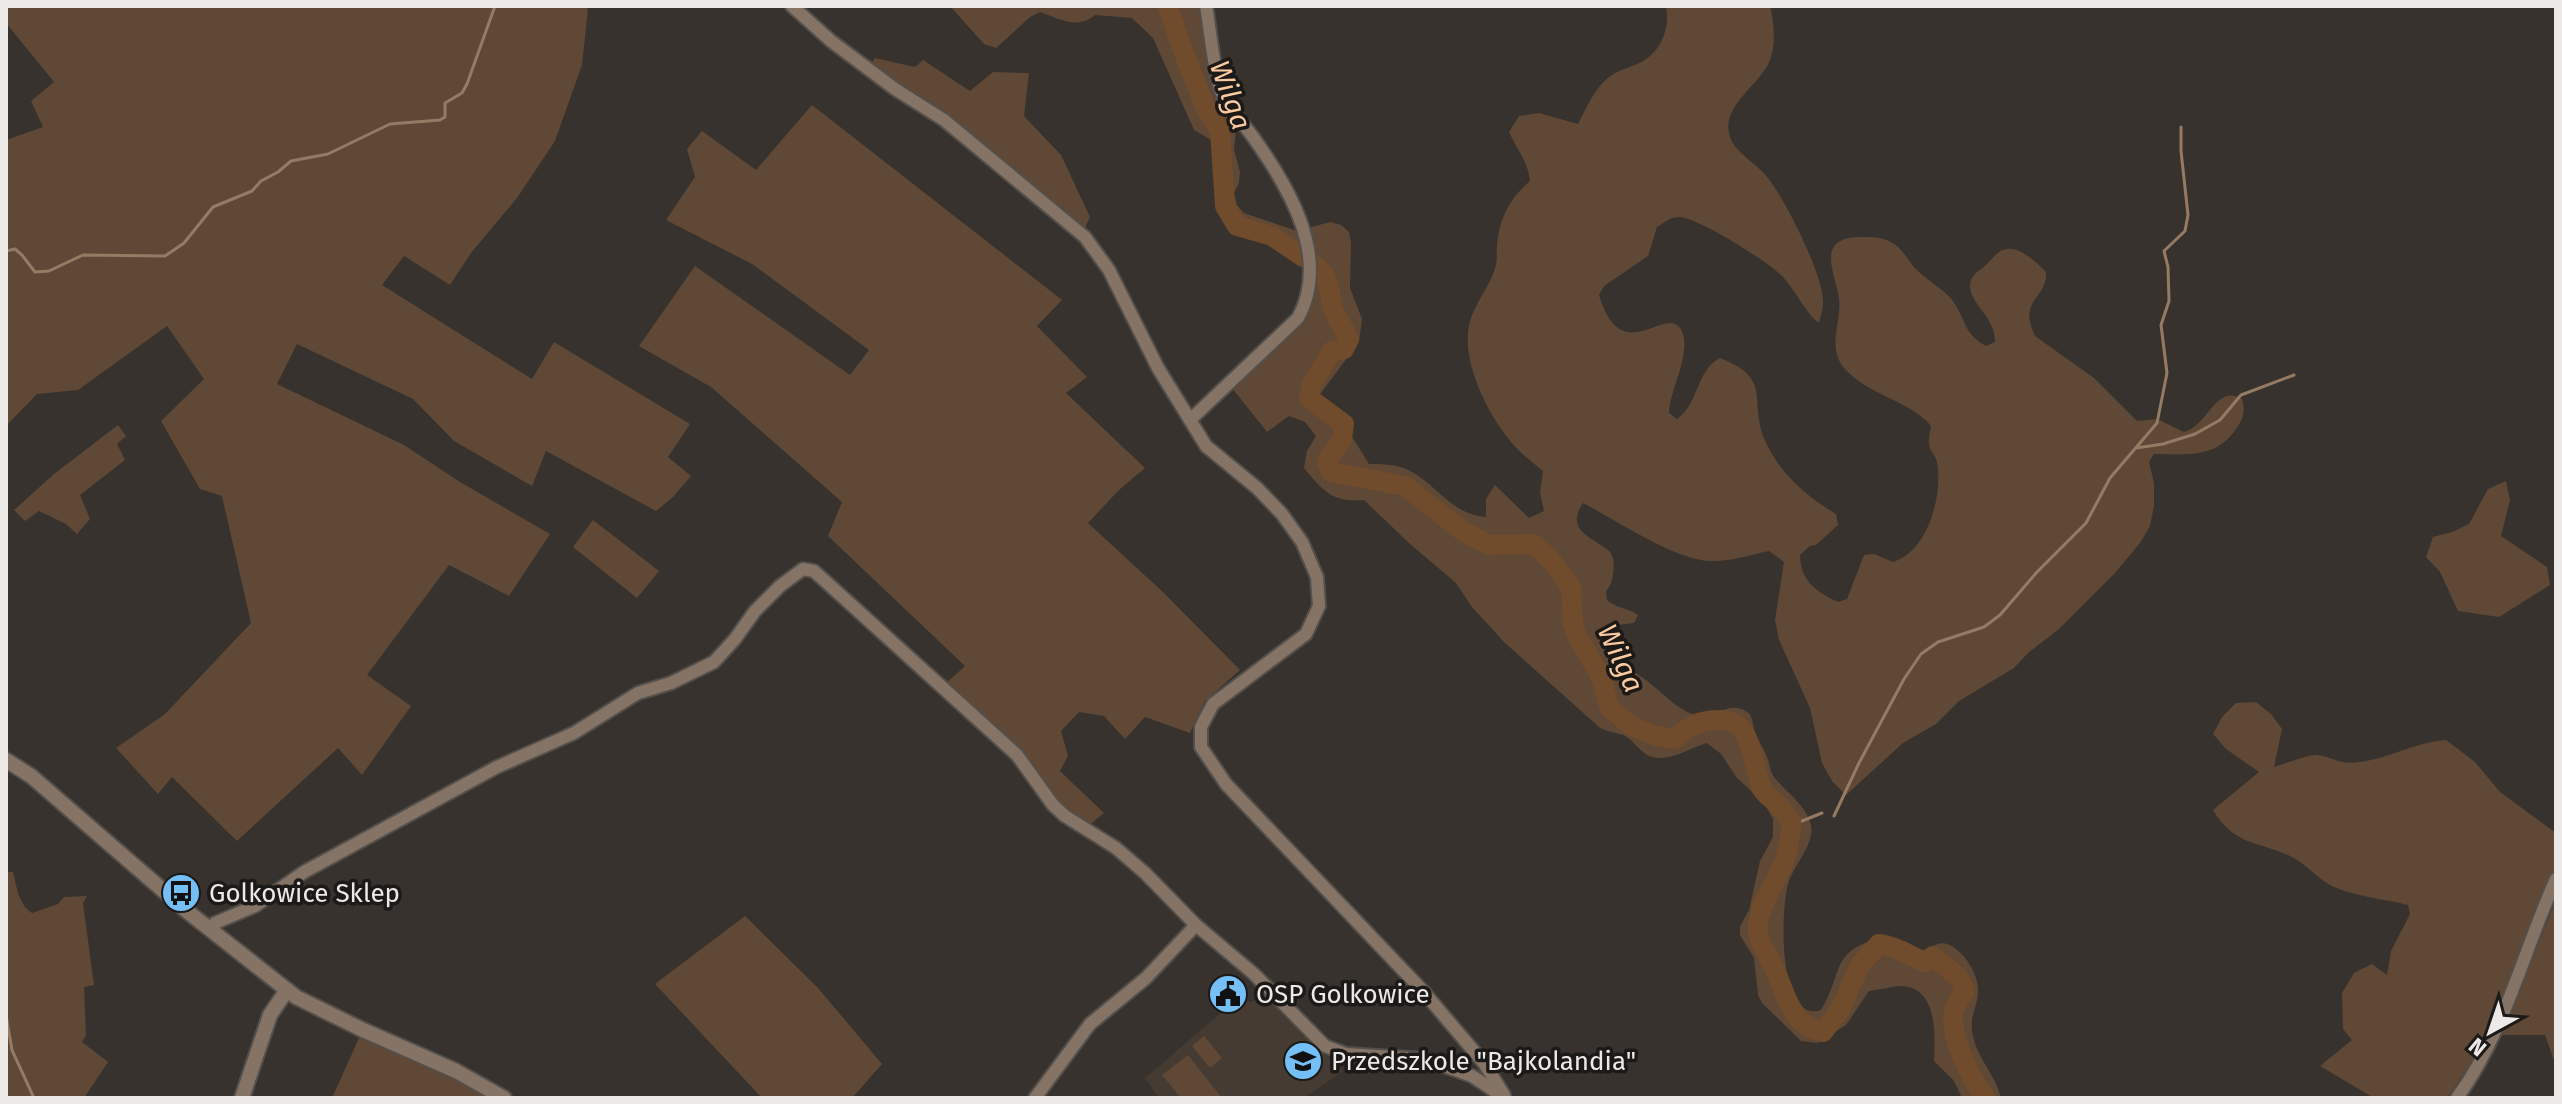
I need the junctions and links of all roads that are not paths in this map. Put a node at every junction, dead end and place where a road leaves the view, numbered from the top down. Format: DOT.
graph roads {
  1 [pos="792,6"];
  2 [pos="1206,6"];
  3 [pos="1190,420"];
  4 [pos="6,760"];
  5 [pos="2556,879"];
  6 [pos="1196,925"];
  7 [pos="210,929"];
  8 [pos="287,990"];
  9 [pos="242,1098"];
  10 [pos="504,1098"];
  11 [pos="1035,1098"];
  12 [pos="2457,1098"];
  1 -- 3 [label="street"];
  2 -- 3 [label="street"];
  3 -- 6 [label="street"];
  4 -- 7 [label="street"];
  5 -- 12 [label="street"];
  6 -- 7 [label="street"];
  6 -- 11 [label="street"];
  7 -- 8 [label="street"];
  8 -- 9 [label="street"];
  8 -- 10 [label="street"];
}
